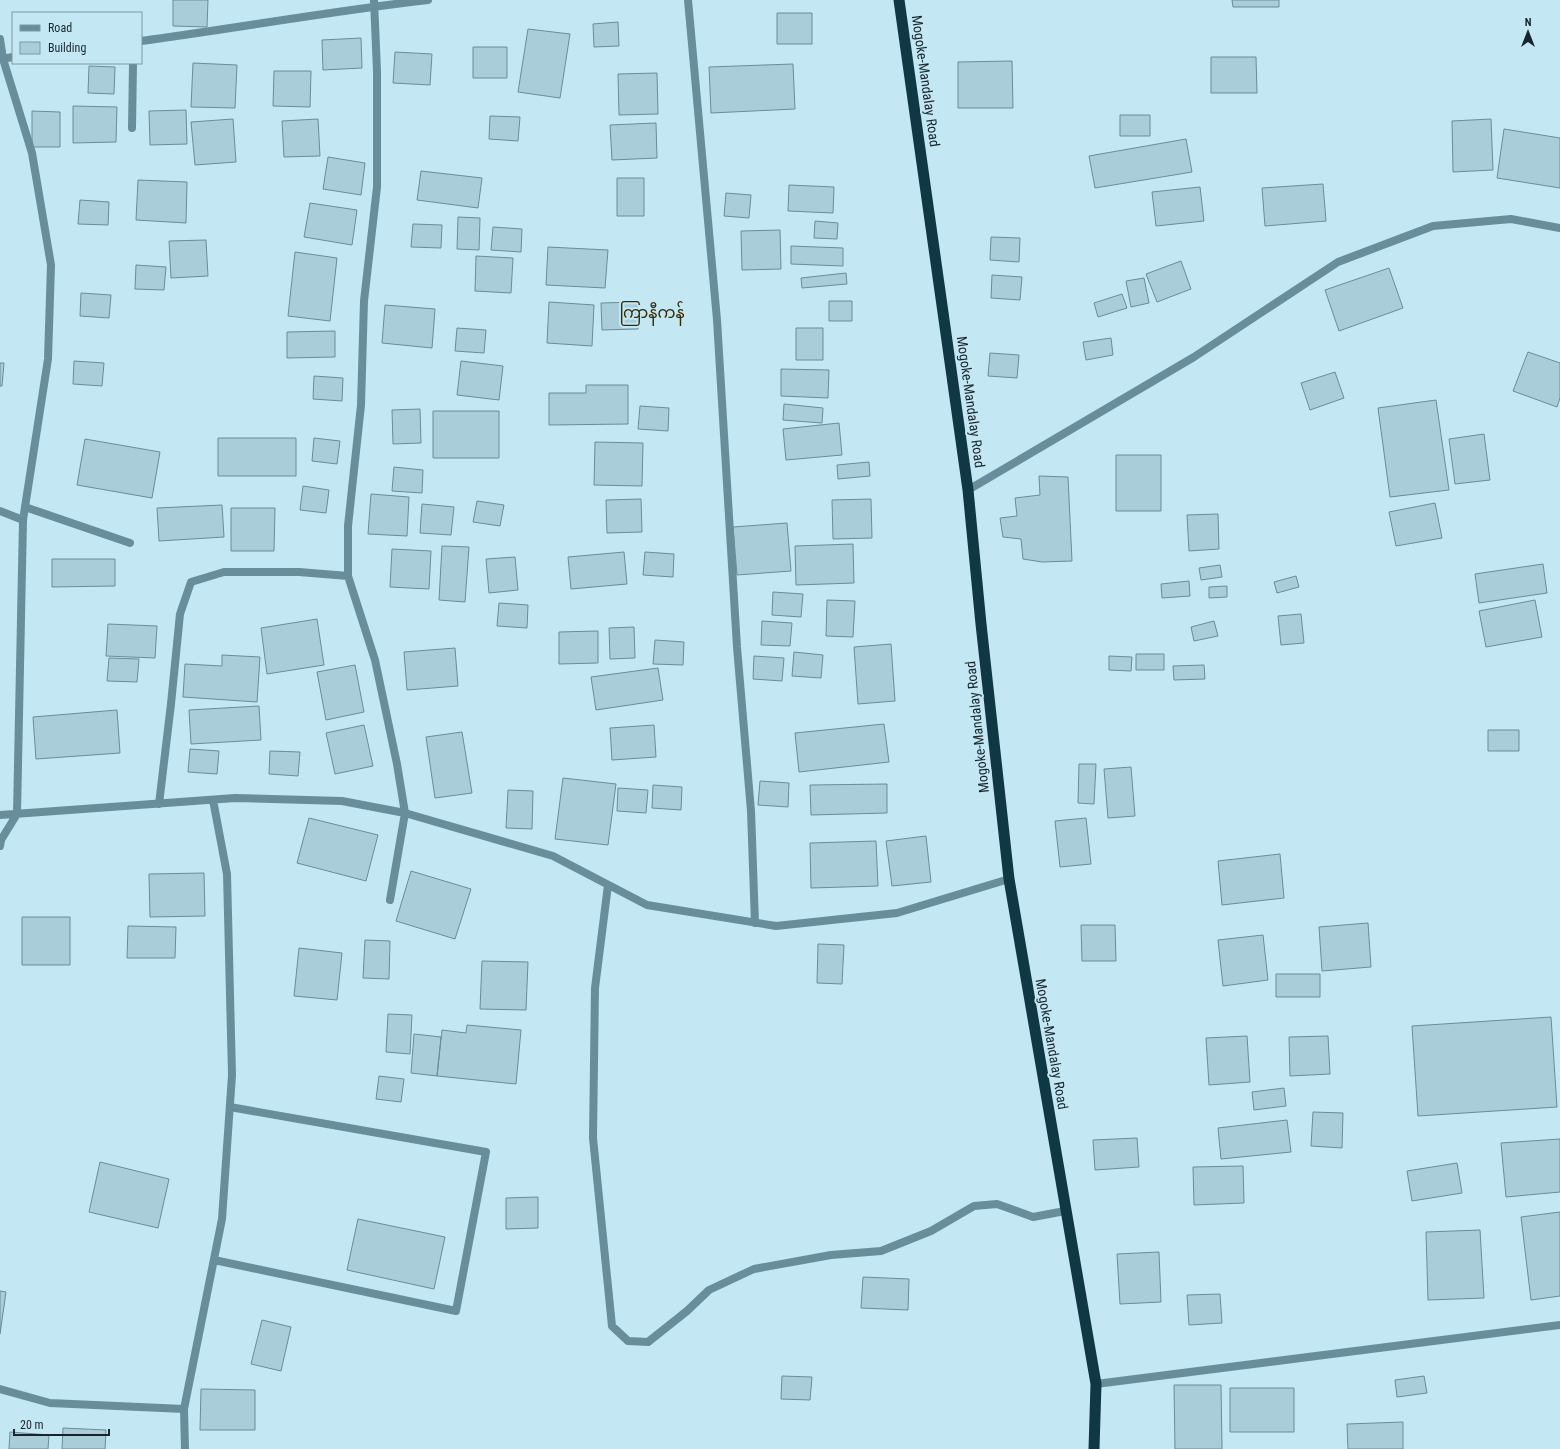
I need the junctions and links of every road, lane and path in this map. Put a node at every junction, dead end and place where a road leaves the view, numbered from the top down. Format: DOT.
graph roads {
  1 [pos="428,0"];
  2 [pos="688,0"];
  3 [pos="899,0"];
  4 [pos="374,3"];
  5 [pos="0,39"];
  6 [pos="142,41"];
  7 [pos="12,57"];
  8 [pos="2,59"];
  9 [pos="133,64"];
  10 [pos="132,128"];
  11 [pos="1560,228"];
  12 [pos="968,490"];
  13 [pos="25,507"];
  14 [pos="0,511"];
  15 [pos="23,520"];
  16 [pos="130,543"];
  17 [pos="348,576"];
  18 [pos="213,800"];
  19 [pos="159,804"];
  20 [pos="405,813"];
  21 [pos="17,814"];
  22 [pos="0,815"];
  23 [pos="0,846"];
  24 [pos="1009,879"];
  25 [pos="608,885"];
  26 [pos="390,900"];
  27 [pos="755,923"];
  28 [pos="230,1107"];
  29 [pos="1066,1211"];
  30 [pos="214,1260"];
  31 [pos="1560,1325"];
  32 [pos="1096,1384"];
  33 [pos="0,1389"];
  34 [pos="184,1409"];
  35 [pos="185,1449"];
  36 [pos="1094,1449"];
  1 -- 4 [label="street"];
  2 -- 27 [label="street"];
  3 -- 12 [label="highway, Mogoke-Mandalay Road"];
  4 -- 6 [label="street"];
  4 -- 17 [label="street"];
  5 -- 8 [label="street"];
  7 -- 8 [label="street"];
  8 -- 13 [label="street"];
  9 -- 10 [label="street"];
  11 -- 12 [label="street"];
  12 -- 24 [label="highway, Mogoke-Mandalay Road"];
  13 -- 15 [label="street"];
  13 -- 16 [label="street"];
  14 -- 15 [label="street"];
  15 -- 21 [label="street"];
  17 -- 19 [label="street"];
  17 -- 20 [label="street"];
  18 -- 19 [label="street"];
  18 -- 20 [label="street"];
  18 -- 28 [label="street"];
  19 -- 21 [label="street"];
  20 -- 25 [label="street"];
  20 -- 26 [label="street"];
  21 -- 22 [label="street"];
  21 -- 23 [label="street"];
  24 -- 27 [label="street"];
  24 -- 29 [label="highway, Mogoke-Mandalay Road"];
  25 -- 27 [label="street"];
  25 -- 29 [label="street"];
  28 -- 30 [label="street"];
  28 -- 30 [label="street"];
  29 -- 32 [label="highway, Mogoke-Mandalay Road"];
  30 -- 34 [label="street"];
  31 -- 32 [label="street"];
  32 -- 36 [label="highway, Mogoke-Mandalay Road"];
  33 -- 34 [label="street"];
  34 -- 35 [label="street"];
}
